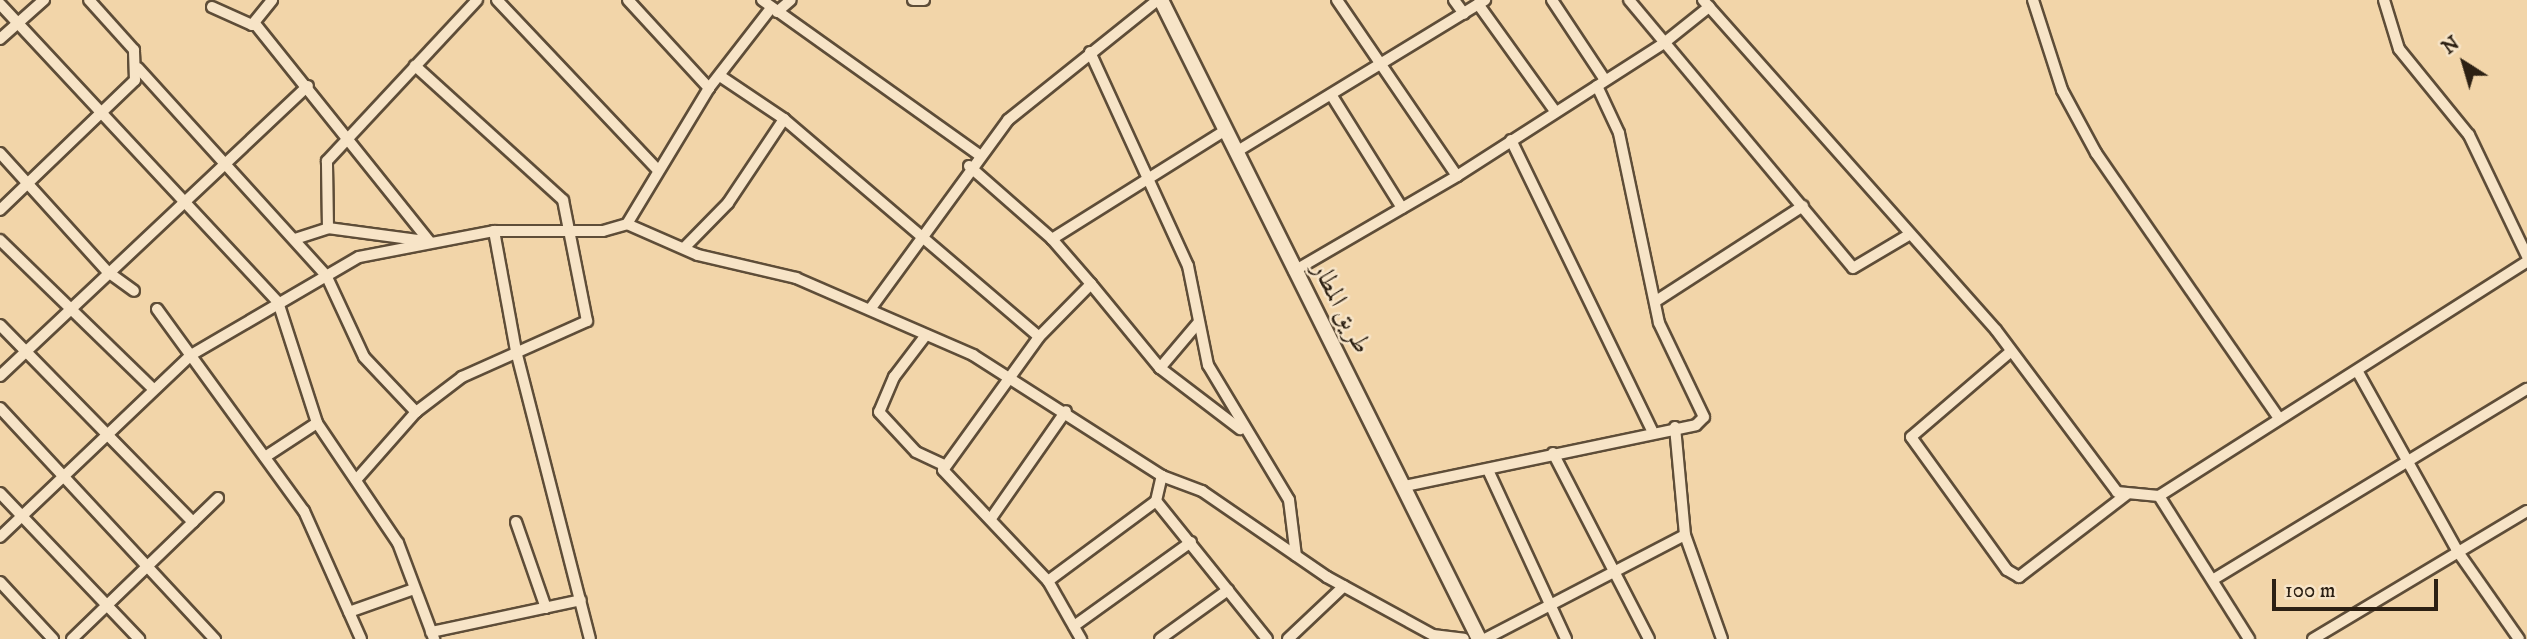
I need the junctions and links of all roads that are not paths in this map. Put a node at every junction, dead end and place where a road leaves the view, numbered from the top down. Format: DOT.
graph roads {
  1 [pos="44,0"];
  2 [pos="89,0"];
  3 [pos="272,0"];
  4 [pos="477,0"];
  5 [pos="497,0"];
  6 [pos="628,0"];
  7 [pos="762,0"];
  8 [pos="791,0"];
  9 [pos="913,0"];
  10 [pos="924,0"];
  11 [pos="1337,0"];
  12 [pos="1454,0"];
  13 [pos="1552,0"];
  14 [pos="1629,0"];
  15 [pos="2033,0"];
  16 [pos="2385,0"];
  17 [pos="1163,1"];
  18 [pos="1481,2"];
  19 [pos="0,4"];
  20 [pos="1706,4"];
  21 [pos="212,7"];
  22 [pos="774,10"];
  23 [pos="1464,13"];
  24 [pos="18,23"];
  25 [pos="256,25"];
  26 [pos="0,40"];
  27 [pos="1664,43"];
  28 [pos="1090,52"];
  29 [pos="415,66"];
  30 [pos="1383,66"];
  31 [pos="138,68"];
  32 [pos="720,76"];
  33 [pos="1601,83"];
  34 [pos="307,86"];
  35 [pos="709,88"];
  36 [pos="1332,96"];
  37 [pos="1555,111"];
  38 [pos="102,115"];
  39 [pos="783,119"];
  40 [pos="1224,131"];
  41 [pos="348,134"];
  42 [pos="1511,141"];
  43 [pos="1236,152"];
  44 [pos="0,153"];
  45 [pos="978,154"];
  46 [pos="224,160"];
  47 [pos="969,166"];
  48 [pos="658,170"];
  49 [pos="1457,176"];
  50 [pos="1148,178"];
  51 [pos="29,184"];
  52 [pos="184,198"];
  53 [pos="1803,206"];
  54 [pos="1402,208"];
  55 [pos="0,210"];
  56 [pos="627,224"];
  57 [pos="328,228"];
  58 [pos="573,229"];
  59 [pos="494,231"];
  60 [pos="919,235"];
  61 [pos="1907,236"];
  62 [pos="295,239"];
  63 [pos="1052,239"];
  64 [pos="0,240"];
  65 [pos="429,242"];
  66 [pos="684,248"];
  67 [pos="2527,256"];
  68 [pos="2527,262"];
  69 [pos="1294,271"];
  70 [pos="108,272"];
  71 [pos="326,275"];
  72 [pos="1091,284"];
  73 [pos="134,291"];
  74 [pos="1656,301"];
  75 [pos="278,302"];
  76 [pos="69,307"];
  77 [pos="871,308"];
  78 [pos="157,309"];
  79 [pos="1198,323"];
  80 [pos="0,325"];
  81 [pos="926,335"];
  82 [pos="1039,337"];
  83 [pos="24,350"];
  84 [pos="516,351"];
  85 [pos="2009,353"];
  86 [pos="191,355"];
  87 [pos="1160,368"];
  88 [pos="2359,374"];
  89 [pos="1010,375"];
  90 [pos="0,376"];
  91 [pos="152,388"];
  92 [pos="2527,389"];
  93 [pos="0,408"];
  94 [pos="1066,411"];
  95 [pos="416,412"];
  96 [pos="2278,417"];
  97 [pos="317,424"];
  98 [pos="1675,427"];
  99 [pos="1243,430"];
  100 [pos="1652,430"];
  101 [pos="109,432"];
  102 [pos="1553,453"];
  103 [pos="265,457"];
  104 [pos="2410,457"];
  105 [pos="944,465"];
  106 [pos="1488,470"];
  107 [pos="67,475"];
  108 [pos="1162,476"];
  109 [pos="356,480"];
  110 [pos="1405,486"];
  111 [pos="0,493"];
  112 [pos="2126,495"];
  113 [pos="2159,496"];
  114 [pos="218,498"];
  115 [pos="1157,500"];
  116 [pos="2527,511"];
  117 [pos="22,514"];
  118 [pos="992,517"];
  119 [pos="193,522"];
  120 [pos="516,522"];
  121 [pos="1685,535"];
  122 [pos="0,537"];
  123 [pos="1191,542"];
  124 [pos="2458,552"];
  125 [pos="1296,556"];
  126 [pos="148,565"];
  127 [pos="1611,572"];
  128 [pos="2214,579"];
  129 [pos="1048,581"];
  130 [pos="0,582"];
  131 [pos="1344,586"];
  132 [pos="414,589"];
  133 [pos="1228,590"];
  134 [pos="581,600"];
  135 [pos="110,604"];
  136 [pos="1550,606"];
  137 [pos="546,608"];
  138 [pos="349,612"];
  139 [pos="1074,626"];
  140 [pos="432,636"];
  141 [pos="1430,637"];
  142 [pos="53,639"];
  143 [pos="72,639"];
  144 [pos="139,639"];
  145 [pos="215,639"];
  146 [pos="361,639"];
  147 [pos="590,639"];
  148 [pos="1081,639"];
  149 [pos="1160,639"];
  150 [pos="1267,639"];
  151 [pos="1288,639"];
  152 [pos="1464,639"];
  153 [pos="1479,639"];
  154 [pos="1485,639"];
  155 [pos="1566,639"];
  156 [pos="1649,639"];
  157 [pos="1723,639"];
  158 [pos="2249,639"];
  159 [pos="2313,639"];
  160 [pos="2519,639"];
  1 -- 24 [label="street"];
  2 -- 31 [label="street"];
  3 -- 25 [label="street"];
  4 -- 29 [label="street"];
  5 -- 48 [label="street"];
  6 -- 35 [label="street"];
  7 -- 22 [label="street"];
  8 -- 22 [label="street"];
  9 -- 10 [label="street"];
  11 -- 30 [label="street"];
  12 -- 23 [label="street"];
  13 -- 33 [label="street"];
  14 -- 27 [label="street"];
  15 -- 96 [label="street"];
  16 -- 67 [label="street"];
  17 -- 28 [label="street"];
  17 -- 40 [label="main road, طريق المطار"];
  18 -- 23 [label="street"];
  18 -- 37 [label="street"];
  19 -- 24 [label="street"];
  20 -- 27 [label="street"];
  20 -- 61 [label="street"];
  21 -- 25 [label="street"];
  22 -- 32 [label="street"];
  22 -- 45 [label="street"];
  23 -- 30 [label="street"];
  24 -- 26 [label="street"];
  24 -- 38 [label="street"];
  25 -- 34 [label="street"];
  27 -- 33 [label="street"];
  27 -- 53 [label="street"];
  28 -- 45 [label="street"];
  28 -- 50 [label="street"];
  29 -- 41 [label="street"];
  29 -- 58 [label="street"];
  30 -- 36 [label="street"];
  30 -- 49 [label="street"];
  31 -- 38 [label="street"];
  31 -- 46 [label="street"];
  32 -- 35 [label="street"];
  32 -- 39 [label="street"];
  33 -- 37 [label="street"];
  33 -- 74 [label="street"];
  34 -- 41 [label="street"];
  34 -- 46 [label="street"];
  35 -- 48 [label="street"];
  36 -- 43 [label="street"];
  36 -- 54 [label="street"];
  37 -- 42 [label="street"];
  38 -- 51 [label="street"];
  38 -- 52 [label="street"];
  39 -- 60 [label="street"];
  39 -- 66 [label="street"];
  40 -- 43 [label="main road, طريق المطار"];
  40 -- 50 [label="street"];
  41 -- 57 [label="street"];
  41 -- 65 [label="street"];
  42 -- 49 [label="street"];
  42 -- 100 [label="street"];
  43 -- 69 [label="main road, طريق المطار"];
  44 -- 51 [label="street"];
  45 -- 47 [label="street"];
  46 -- 52 [label="street"];
  46 -- 62 [label="street"];
  47 -- 60 [label="street"];
  47 -- 63 [label="street"];
  48 -- 56 [label="street"];
  49 -- 54 [label="street"];
  50 -- 63 [label="street"];
  50 -- 79 [label="street"];
  51 -- 55 [label="street"];
  51 -- 70 [label="street"];
  52 -- 70 [label="street"];
  52 -- 75 [label="street"];
  53 -- 61 [label="street"];
  53 -- 74 [label="street"];
  54 -- 69 [label="street"];
  56 -- 58 [label="street"];
  56 -- 66 [label="street"];
  57 -- 62 [label="street"];
  57 -- 65 [label="street"];
  58 -- 59 [label="street"];
  58 -- 84 [label="street"];
  59 -- 65 [label="street"];
  59 -- 84 [label="street"];
  60 -- 77 [label="street"];
  60 -- 82 [label="street"];
  61 -- 85 [label="street"];
  62 -- 71 [label="street"];
  63 -- 72 [label="street"];
  64 -- 76 [label="street"];
  65 -- 71 [label="street"];
  66 -- 77 [label="street"];
  68 -- 88 [label="street"];
  69 -- 110 [label="main road, طريق المطار"];
  70 -- 73 [label="street"];
  70 -- 76 [label="street"];
  71 -- 75 [label="street"];
  71 -- 95 [label="street"];
  72 -- 82 [label="street"];
  72 -- 87 [label="street"];
  74 -- 98 [label="street"];
  75 -- 86 [label="street"];
  75 -- 97 [label="street"];
  76 -- 83 [label="street"];
  76 -- 91 [label="street"];
  77 -- 81 [label="street"];
  78 -- 86 [label="street"];
  79 -- 87 [label="street"];
  79 -- 99 [label="street"];
  80 -- 83 [label="street"];
  81 -- 89 [label="street"];
  81 -- 105 [label="street"];
  82 -- 89 [label="street"];
  83 -- 90 [label="street"];
  83 -- 101 [label="street"];
  84 -- 95 [label="street"];
  84 -- 134 [label="street"];
  85 -- 112 [label="street"];
  85 -- 112 [label="street"];
  86 -- 91 [label="street"];
  86 -- 103 [label="street"];
  87 -- 99 [label="street"];
  88 -- 96 [label="street"];
  88 -- 104 [label="street"];
  89 -- 94 [label="street"];
  89 -- 105 [label="street"];
  91 -- 101 [label="street"];
  92 -- 104 [label="street"];
  93 -- 107 [label="street"];
  94 -- 108 [label="street"];
  94 -- 118 [label="street"];
  95 -- 109 [label="street"];
  96 -- 113 [label="street"];
  97 -- 103 [label="street"];
  97 -- 109 [label="street"];
  98 -- 100 [label="street"];
  98 -- 121 [label="street"];
  99 -- 125 [label="street"];
  100 -- 102 [label="street"];
  101 -- 107 [label="street"];
  101 -- 119 [label="street"];
  102 -- 106 [label="street"];
  102 -- 127 [label="street"];
  103 -- 138 [label="street"];
  104 -- 124 [label="street"];
  104 -- 128 [label="street"];
  105 -- 118 [label="street"];
  106 -- 110 [label="street"];
  106 -- 136 [label="street"];
  107 -- 117 [label="street"];
  107 -- 126 [label="street"];
  108 -- 115 [label="street"];
  108 -- 125 [label="street"];
  109 -- 132 [label="street"];
  110 -- 153 [label="main road, طريق المطار"];
  111 -- 117 [label="street"];
  112 -- 113 [label="street"];
  113 -- 128 [label="street"];
  114 -- 119 [label="street"];
  115 -- 123 [label="street"];
  115 -- 129 [label="street"];
  116 -- 124 [label="street"];
  117 -- 122 [label="street"];
  117 -- 135 [label="street"];
  118 -- 129 [label="street"];
  119 -- 126 [label="street"];
  120 -- 137 [label="street"];
  121 -- 127 [label="street"];
  121 -- 157 [label="street"];
  123 -- 133 [label="street"];
  123 -- 139 [label="street"];
  124 -- 159 [label="street"];
  124 -- 160 [label="street"];
  125 -- 131 [label="street"];
  126 -- 135 [label="street"];
  126 -- 145 [label="street"];
  127 -- 136 [label="street"];
  127 -- 156 [label="street"];
  128 -- 158 [label="street"];
  129 -- 139 [label="street"];
  130 -- 142 [label="street"];
  131 -- 141 [label="street"];
  131 -- 151 [label="street"];
  132 -- 138 [label="street"];
  132 -- 140 [label="street"];
  133 -- 149 [label="street"];
  133 -- 150 [label="street"];
  134 -- 137 [label="street"];
  134 -- 147 [label="street"];
  135 -- 143 [label="street"];
  135 -- 144 [label="street"];
  136 -- 154 [label="street"];
  136 -- 155 [label="street"];
  137 -- 140 [label="street"];
  138 -- 146 [label="street"];
  139 -- 148 [label="street"];
  141 -- 152 [label="street"];
}
